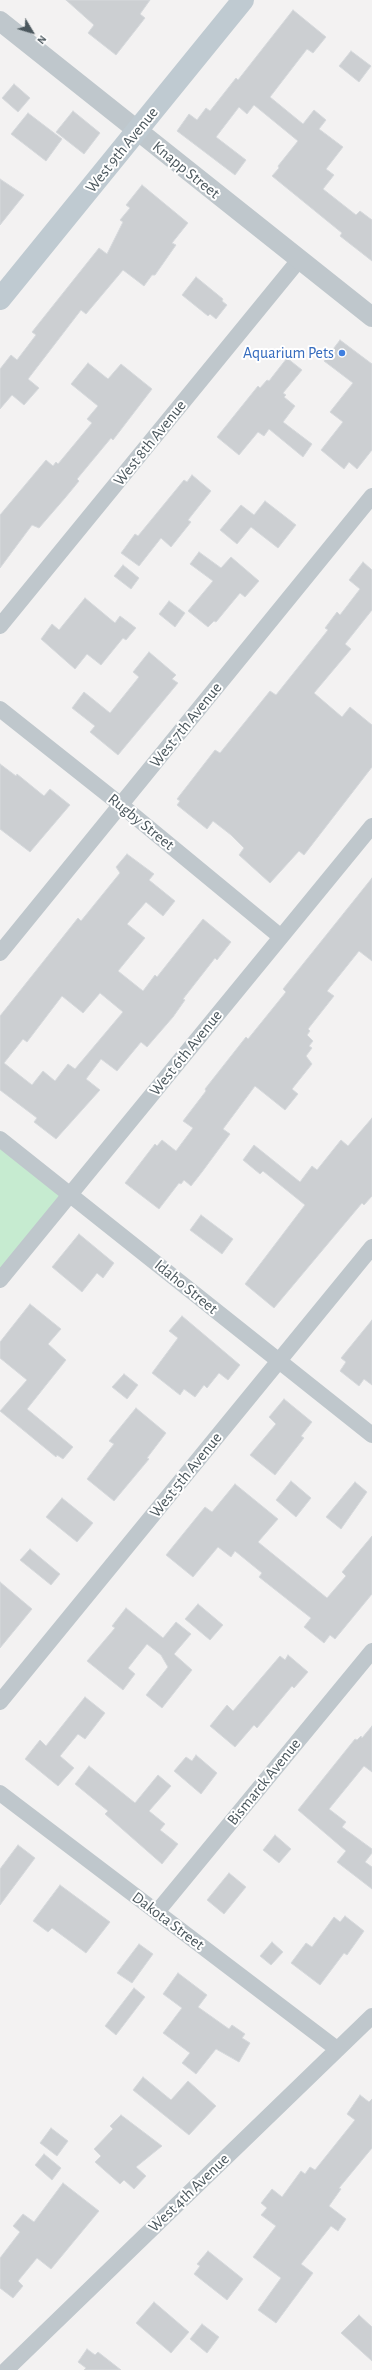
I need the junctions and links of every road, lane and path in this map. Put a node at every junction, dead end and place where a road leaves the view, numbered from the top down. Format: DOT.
graph roads {
  1 [pos="243,0"];
  2 [pos="0,21"];
  3 [pos="137,131"];
  4 [pos="299,260"];
  5 [pos="0,299"];
  6 [pos="372,318"];
  7 [pos="372,496"];
  8 [pos="0,626"];
  9 [pos="0,709"];
  10 [pos="121,805"];
  11 [pos="372,826"];
  12 [pos="281,937"];
  13 [pos="0,953"];
  14 [pos="0,1139"];
  15 [pos="71,1195"];
  16 [pos="372,1247"];
  17 [pos="0,1280"];
  18 [pos="279,1361"];
  19 [pos="372,1435"];
  20 [pos="372,1651"];
  21 [pos="0,1702"];
  22 [pos="0,1793"];
  23 [pos="157,1912"];
  24 [pos="372,2016"];
  25 [pos="337,2049"];
  26 [pos="6,2370"];
  1 -- 3 [label="main road, West 9th Avenue"];
  2 -- 3 [label="street, Knapp Street"];
  3 -- 4 [label="street, Knapp Street"];
  3 -- 5 [label="main road, West 9th Avenue"];
  4 -- 6 [label="street, Knapp Street"];
  4 -- 8 [label="street, West 8th Avenue"];
  7 -- 10 [label="street, West 7th Avenue"];
  9 -- 10 [label="street, Rugby Street"];
  10 -- 12 [label="street, Rugby Street"];
  10 -- 13 [label="street, West 7th Avenue"];
  11 -- 12 [label="street, West 6th Avenue"];
  12 -- 15 [label="street, West 6th Avenue"];
  14 -- 15 [label="street, Idaho Street"];
  15 -- 17 [label="street, West 6th Avenue"];
  15 -- 18 [label="street, Idaho Street"];
  16 -- 18 [label="street, West 5th Avenue"];
  18 -- 19 [label="street, Idaho Street"];
  18 -- 21 [label="street, West 5th Avenue"];
  20 -- 23 [label="street, Bismarck Avenue"];
  22 -- 23 [label="street, Dakota Street"];
  23 -- 25 [label="street, Dakota Street"];
  24 -- 25 [label="street, West 4th Avenue"];
  25 -- 26 [label="street, West 4th Avenue"];
}
